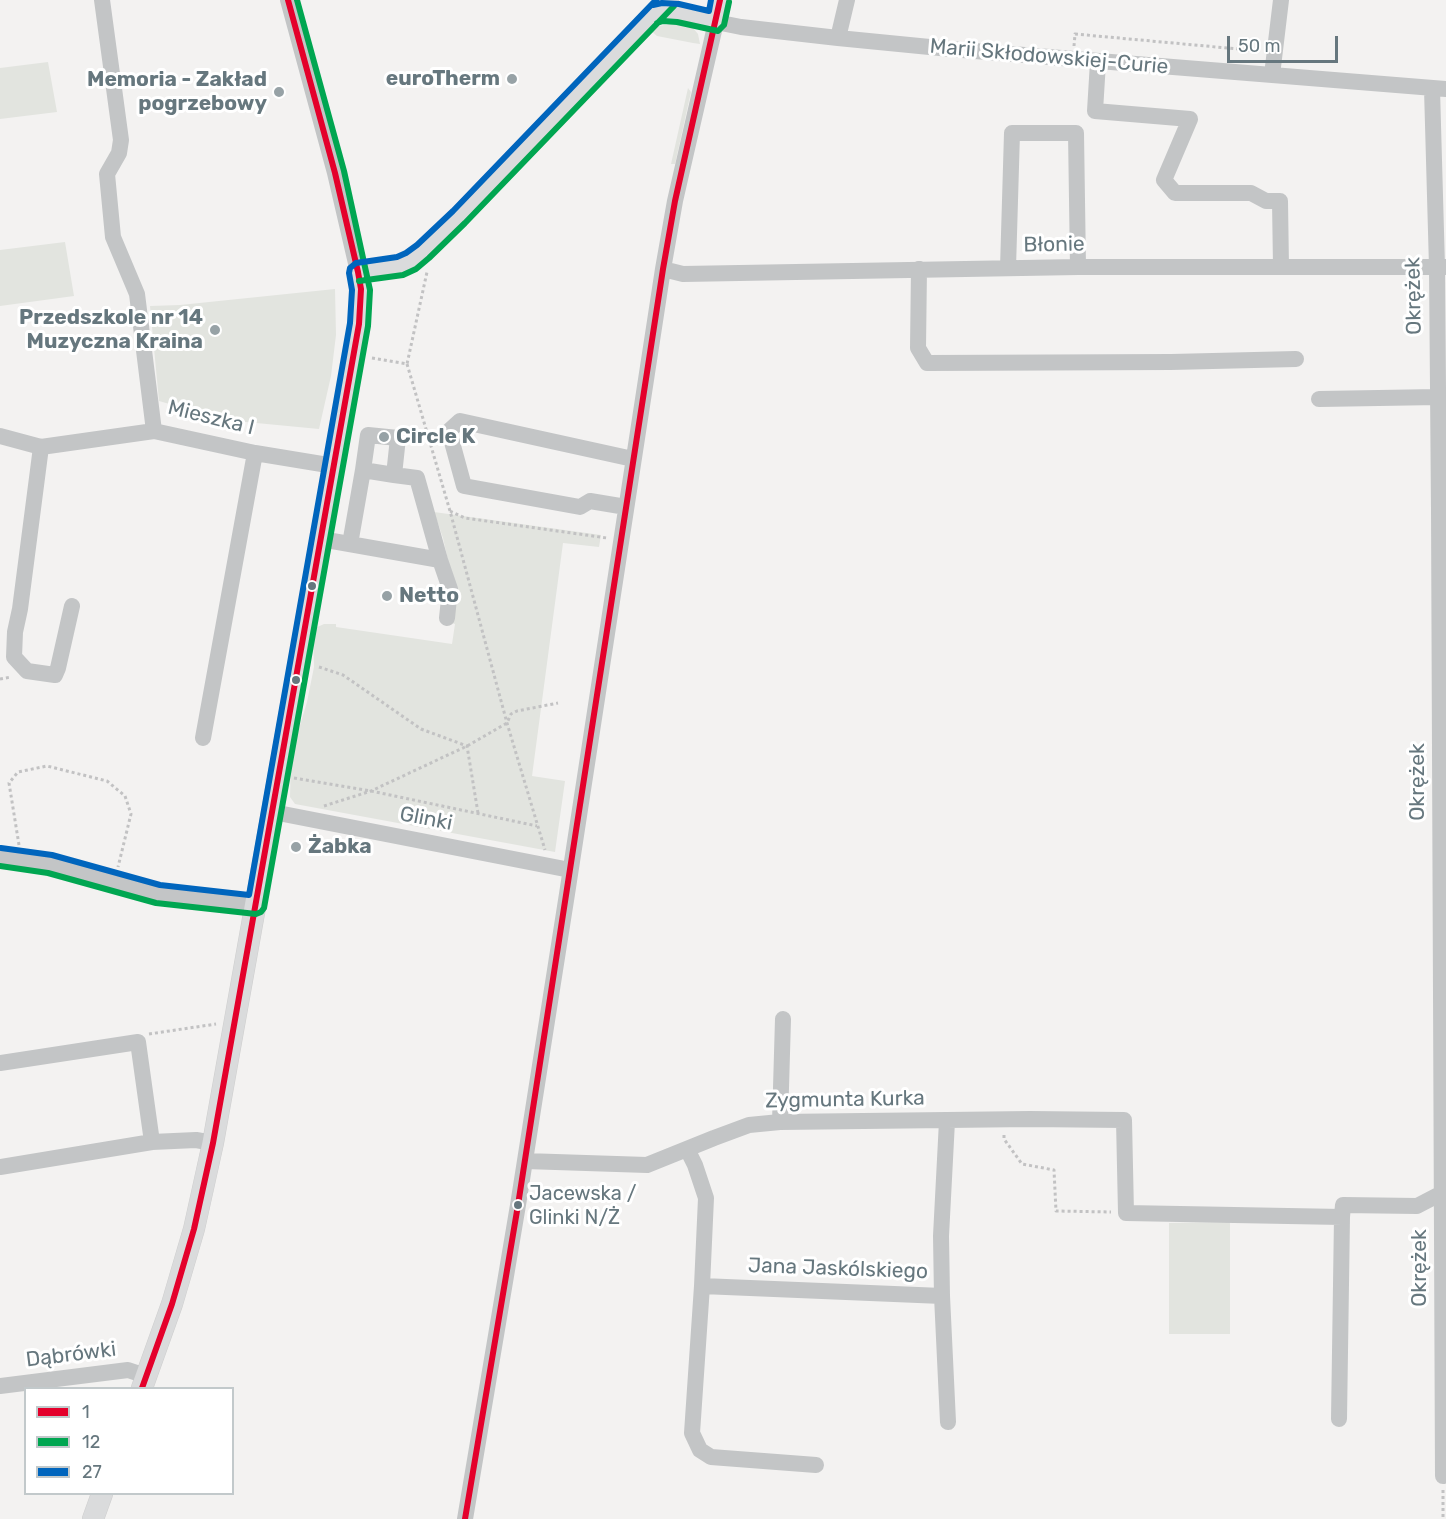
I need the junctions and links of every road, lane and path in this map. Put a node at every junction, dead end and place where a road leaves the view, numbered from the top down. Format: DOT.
graph roads {
  1 [pos="102,0"];
  2 [pos="288,0"];
  3 [pos="720,0"];
  4 [pos="848,0"];
  5 [pos="1281,0"];
  6 [pos="661,7"];
  7 [pos="716,22"];
  8 [pos="838,38"];
  9 [pos="1066,49"];
  10 [pos="1265,51"];
  11 [pos="1098,62"];
  12 [pos="1272,75"];
  13 [pos="1439,89"];
  14 [pos="1078,267"];
  15 [pos="1281,267"];
  16 [pos="1441,267"];
  17 [pos="1008,268"];
  18 [pos="663,269"];
  19 [pos="919,269"];
  20 [pos="427,270"];
  21 [pos="358,272"];
  22 [pos="372,358"];
  23 [pos="1296,359"];
  24 [pos="407,364"];
  25 [pos="1438,397"];
  26 [pos="1319,399"];
  27 [pos="154,431"];
  28 [pos="0,436"];
  29 [pos="41,447"];
  30 [pos="255,453"];
  31 [pos="633,459"];
  32 [pos="334,466"];
  33 [pos="363,470"];
  34 [pos="394,475"];
  35 [pos="626,507"];
  36 [pos="1443,510"];
  37 [pos="450,511"];
  38 [pos="609,538"];
  39 [pos="321,539"];
  40 [pos="350,544"];
  41 [pos="440,560"];
  42 [pos="72,606"];
  43 [pos="447,618"];
  44 [pos="1443,663"];
  45 [pos="319,667"];
  46 [pos="558,703"];
  47 [pos="507,723"];
  48 [pos="203,738"];
  49 [pos="467,746"];
  50 [pos="289,777"];
  51 [pos="370,791"];
  52 [pos="273,812"];
  53 [pos="478,813"];
  54 [pos="310,819"];
  55 [pos="537,826"];
  56 [pos="19,847"];
  57 [pos="0,857"];
  58 [pos="550,867"];
  59 [pos="570,870"];
  60 [pos="116,872"];
  61 [pos="256,905"];
  62 [pos="783,1019"];
  63 [pos="218,1023"];
  64 [pos="138,1042"];
  65 [pos="0,1063"];
  66 [pos="947,1121"];
  67 [pos="1003,1121"];
  68 [pos="780,1122"];
  69 [pos="152,1142"];
  70 [pos="213,1143"];
  71 [pos="687,1149"];
  72 [pos="525,1161"];
  73 [pos="0,1167"];
  74 [pos="1442,1193"];
  75 [pos="1126,1213"];
  76 [pos="1342,1217"];
  77 [pos="702,1286"];
  78 [pos="942,1296"];
  79 [pos="144,1382"];
  80 [pos="0,1386"];
  81 [pos="1339,1419"];
  82 [pos="948,1422"];
  83 [pos="816,1465"];
  84 [pos="1443,1476"];
  85 [pos="102,1495"];
  86 [pos="93,1519"];
  87 [pos="465,1519"];
  88 [pos="1443,1519"];
  1 -- 27 [label="street, Mieszka I"];
  2 -- 21 [label="street"];
  3 -- 7 [label="main road"];
  4 -- 8 [label="street"];
  5 -- 12 [label="street"];
  6 -- 7 [label="main road, Marii Skłodowskiej-Curie"];
  6 -- 21 [label="main road"];
  7 -- 8 [label="street, Marii Skłodowskiej-Curie"];
  7 -- 18 [label="street"];
  8 -- 11 [label="street, Marii Skłodowskiej-Curie"];
  9 -- 10 [label="path"];
  11 -- 12 [label="street, Marii Skłodowskiej-Curie"];
  11 -- 15 [label="street"];
  12 -- 13 [label="street, Marii Skłodowskiej-Curie"];
  13 -- 16 [label="street, Okrężek"];
  14 -- 15 [label="street, Błonie"];
  14 -- 17 [label="street, Błonie"];
  14 -- 17 [label="street"];
  15 -- 16 [label="street, Błonie"];
  16 -- 25 [label="street, Okrężek"];
  17 -- 19 [label="street, Błonie"];
  18 -- 19 [label="street, Błonie"];
  18 -- 31 [label="street"];
  19 -- 23 [label="street"];
  20 -- 24 [label="path"];
  21 -- 32 [label="main road"];
  22 -- 24 [label="path"];
  24 -- 37 [label="path"];
  25 -- 26 [label="street"];
  25 -- 36 [label="street, Okrężek"];
  27 -- 29 [label="street"];
  27 -- 30 [label="street, Mieszka I"];
  28 -- 29 [label="street"];
  29 -- 42 [label="street"];
  30 -- 32 [label="street, Mieszka I"];
  30 -- 48 [label="street"];
  31 -- 35 [label="street"];
  31 -- 35 [label="street"];
  32 -- 39 [label="main road"];
  33 -- 34 [label="street"];
  33 -- 34 [label="street"];
  33 -- 40 [label="street"];
  34 -- 41 [label="street"];
  35 -- 59 [label="street"];
  36 -- 44 [label="street, Okrężek"];
  37 -- 38 [label="path"];
  37 -- 47 [label="path"];
  39 -- 40 [label="street"];
  39 -- 52 [label="main road"];
  40 -- 41 [label="street"];
  41 -- 43 [label="street"];
  44 -- 74 [label="street, Okrężek"];
  45 -- 49 [label="path"];
  46 -- 47 [label="path"];
  47 -- 49 [label="path"];
  47 -- 55 [label="path"];
  49 -- 51 [label="path"];
  49 -- 53 [label="path"];
  50 -- 51 [label="path"];
  51 -- 53 [label="path"];
  51 -- 54 [label="path"];
  52 -- 54 [label="street, Glinki"];
  52 -- 61 [label="main road"];
  53 -- 55 [label="path"];
  54 -- 58 [label="street, Glinki"];
  55 -- 58 [label="path"];
  56 -- 60 [label="path"];
  57 -- 61 [label="street"];
  58 -- 59 [label="street, Glinki"];
  59 -- 72 [label="street"];
  61 -- 70 [label="main road"];
  62 -- 68 [label="street"];
  63 -- 64 [label="path"];
  64 -- 65 [label="street"];
  64 -- 69 [label="street"];
  66 -- 67 [label="street, Zygmunta Kurka"];
  66 -- 68 [label="street, Zygmunta Kurka"];
  66 -- 78 [label="street, Jana Jaskólskiego"];
  67 -- 75 [label="path"];
  67 -- 75 [label="street, Zygmunta Kurka"];
  68 -- 71 [label="street, Zygmunta Kurka"];
  69 -- 70 [label="street"];
  69 -- 73 [label="street"];
  70 -- 79 [label="main road"];
  71 -- 72 [label="street, Zygmunta Kurka"];
  71 -- 77 [label="street"];
  72 -- 87 [label="street"];
  74 -- 76 [label="street"];
  74 -- 84 [label="street, Okrężek"];
  75 -- 76 [label="street"];
  76 -- 81 [label="street"];
  77 -- 78 [label="street, Jana Jaskólskiego"];
  77 -- 83 [label="street"];
  78 -- 82 [label="street"];
  79 -- 80 [label="street, Dąbrówki"];
  84 -- 88 [label="path"];
  85 -- 86 [label="main road"];
}
